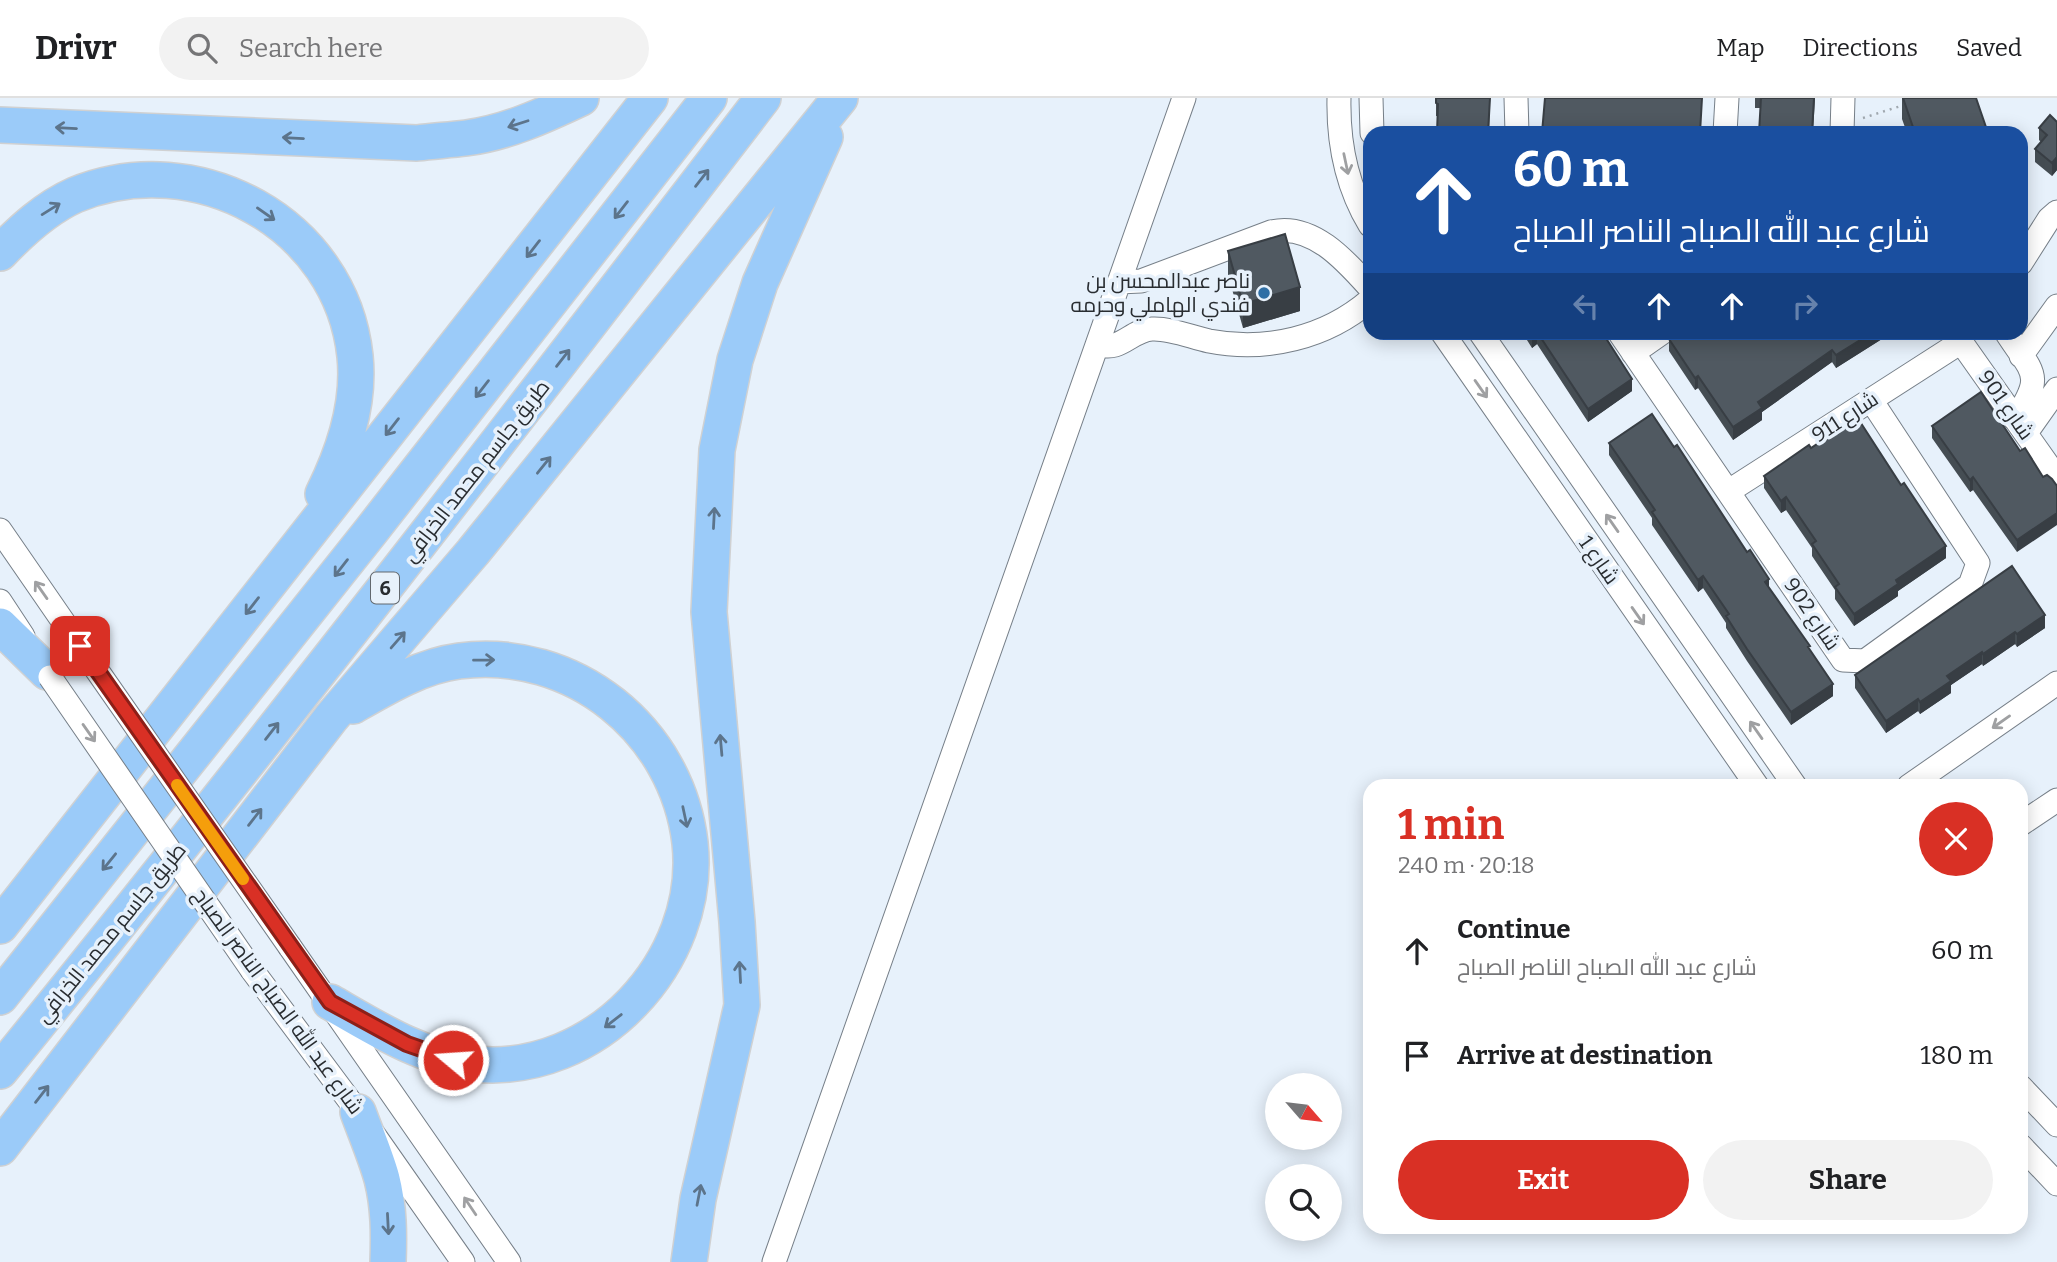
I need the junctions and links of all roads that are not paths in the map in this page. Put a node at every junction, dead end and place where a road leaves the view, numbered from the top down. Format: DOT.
graph roads {
  1 [pos="581,98"];
  2 [pos="650,98"];
  3 [pos="709,98"];
  4 [pos="764,98"];
  5 [pos="841,98"];
  6 [pos="1184,98"];
  7 [pos="1339,98"];
  8 [pos="1371,98"];
  9 [pos="1516,98"];
  10 [pos="1727,98"];
  11 [pos="1843,98"];
  12 [pos="0,125"];
  13 [pos="1372,126"];
  14 [pos="1517,126"];
  15 [pos="1726,126"];
  16 [pos="1842,126"];
  17 [pos="2057,212"];
  18 [pos="1363,214"];
  19 [pos="2028,252"];
  20 [pos="0,253"];
  21 [pos="1363,281"];
  22 [pos="1119,282"];
  23 [pos="1363,306"];
  24 [pos="2057,306"];
  25 [pos="1447,340"];
  26 [pos="1486,340"];
  27 [pos="1624,340"];
  28 [pos="1652,340"];
  29 [pos="1954,340"];
  30 [pos="1960,340"];
  31 [pos="2011,340"];
  32 [pos="1098,344"];
  33 [pos="1633,353"];
  34 [pos="2021,356"];
  35 [pos="2045,377"];
  36 [pos="2057,389"];
  37 [pos="1871,400"];
  38 [pos="2021,426"];
  39 [pos="2057,478"];
  40 [pos="1729,491"];
  41 [pos="0,530"];
  42 [pos="1593,552"];
  43 [pos="293,554"];
  44 [pos="0,601"];
  45 [pos="1671,608"];
  46 [pos="0,626"];
  47 [pos="48,675"];
  48 [pos="2057,683"];
  49 [pos="331,718"];
  50 [pos="1752,779"];
  51 [pos="1790,779"];
  52 [pos="1919,779"];
  53 [pos="2057,800"];
  54 [pos="2028,819"];
  55 [pos="71,839"];
  56 [pos="0,894"];
  57 [pos="0,926"];
  58 [pos="0,998"];
  59 [pos="330,1002"];
  60 [pos="0,1071"];
  61 [pos="2028,1094"];
  62 [pos="358,1112"];
  63 [pos="2057,1125"];
  64 [pos="2,1152"];
  65 [pos="2028,1153"];
  66 [pos="2057,1184"];
  67 [pos="388,1262"];
  68 [pos="463,1262"];
  69 [pos="509,1262"];
  70 [pos="689,1262"];
  71 [pos="774,1262"];
  1 -- 12 [label="highway, one-way"];
  2 -- 43 [label="highway, one-way"];
  3 -- 58 [label="highway, 6, one-way"];
  60 -- 4 [label="highway, طريق جاسم محمد الخرافي / 6, one-way"];
  49 -- 5 [label="highway, one-way"];
  70 -- 5 [label="highway, one-way"];
  6 -- 22 [label="street"];
  7 -- 18 [label="street, one-way"];
  8 -- 13 [label="street"];
  9 -- 14 [label="street"];
  10 -- 15 [label="street"];
  11 -- 16 [label="street"];
  17 -- 19 [label="street"];
  20 -- 43 [label="highway, one-way"];
  21 -- 22 [label="street"];
  22 -- 32 [label="street"];
  23 -- 32 [label="street"];
  24 -- 34 [label="street"];
  25 -- 42 [label="street, شارع 1, one-way"];
  45 -- 26 [label="street, شارع 1, one-way"];
  27 -- 33 [label="street, شارع 902"];
  28 -- 33 [label="street"];
  29 -- 37 [label="street, شارع 911"];
  30 -- 38 [label="street, شارع 901"];
  31 -- 34 [label="street"];
  32 -- 71 [label="street"];
  33 -- 40 [label="street, شارع 902"];
  34 -- 35 [label="street"];
  35 -- 38 [label="street"];
  36 -- 38 [label="street"];
  37 -- 40 [label="street, شارع 911"];
  37 -- 40 [label="street, شارع 902"];
  38 -- 39 [label="street, شارع 901"];
  59 -- 41 [label="street, شارع عبد الله الصباح الناصر الصباح, one-way, bridge"];
  42 -- 45 [label="street"];
  42 -- 50 [label="street, شارع 1, one-way"];
  43 -- 55 [label="highway, one-way"];
  44 -- 47 [label="street, شارع عبد الله الصباح الناصر الصباح"];
  51 -- 45 [label="street, شارع 1, one-way"];
  46 -- 47 [label="highway"];
  47 -- 62 [label="street, شارع عبد الله الصباح الناصر الصباح, one-way, bridge"];
  48 -- 52 [label="street, one-way"];
  49 -- 59 [label="highway, one-way"];
  64 -- 49 [label="highway, one-way"];
  53 -- 54 [label="street"];
  55 -- 56 [label="highway"];
  55 -- 57 [label="highway"];
  69 -- 59 [label="street, شارع عبد الله الصباح الناصر الصباح, one-way"];
  61 -- 63 [label="street"];
  62 -- 67 [label="highway, one-way"];
  62 -- 68 [label="street, شارع عبد الله الصباح الناصر الصباح"];
  65 -- 66 [label="street"];
}
